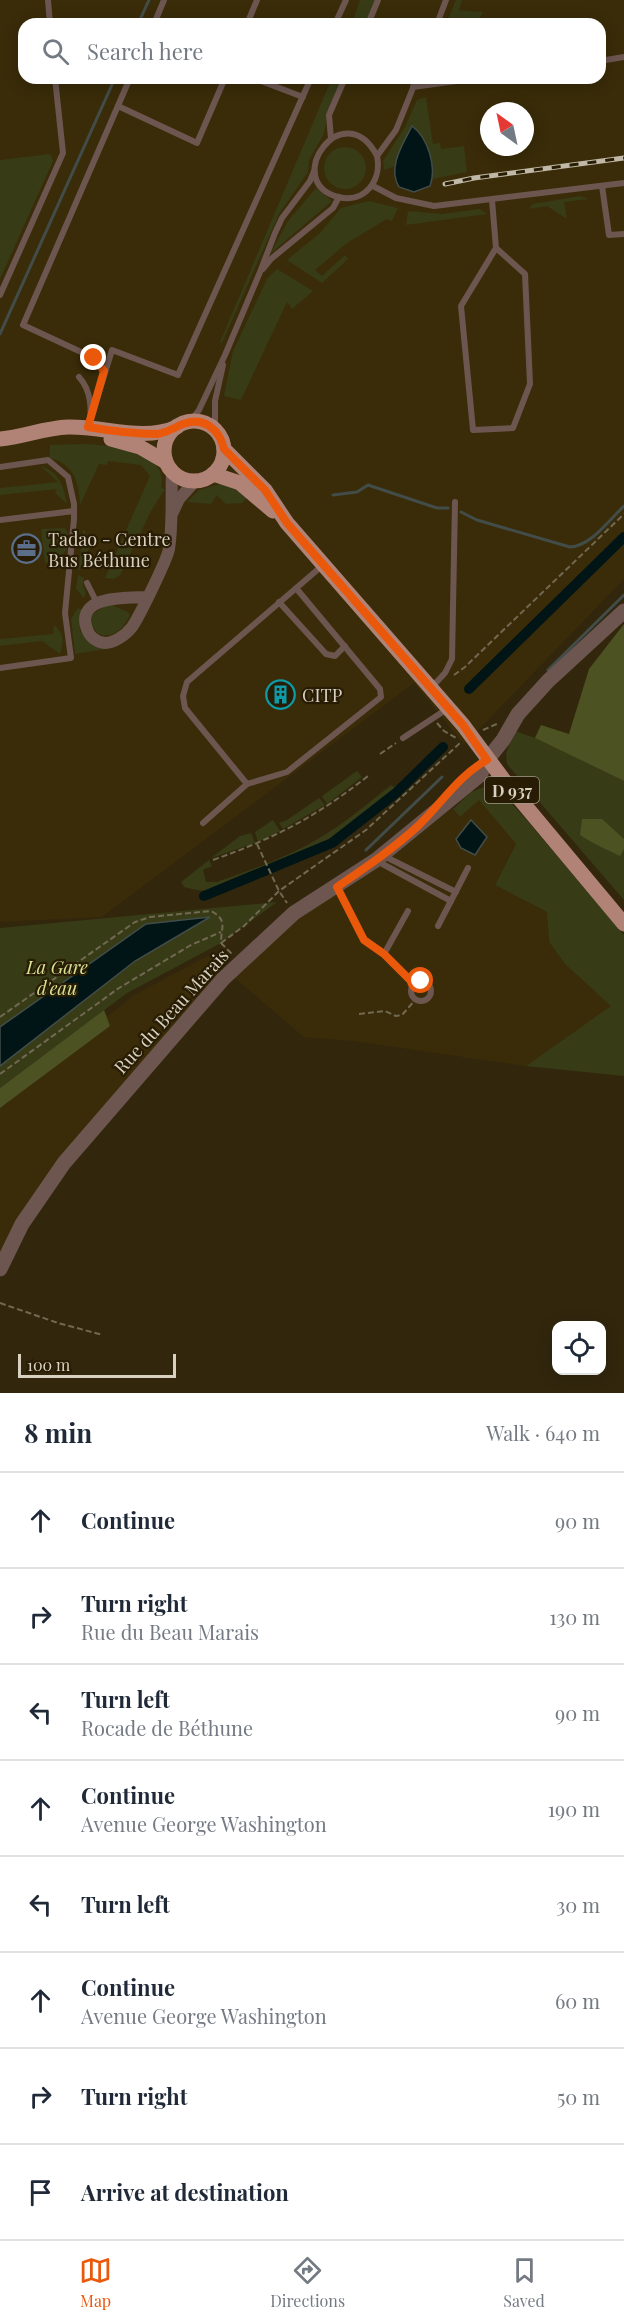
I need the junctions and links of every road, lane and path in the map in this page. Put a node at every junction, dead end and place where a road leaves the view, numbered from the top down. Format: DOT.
graph roads {
  1 [pos="48,0"];
  2 [pos="164,0"];
  3 [pos="257,0"];
  4 [pos="346,0"];
  5 [pos="378,0"];
  6 [pos="446,0"];
  7 [pos="50,18"];
  8 [pos="156,18"];
  9 [pos="250,18"];
  10 [pos="338,18"];
  11 [pos="370,18"];
  12 [pos="439,18"];
  13 [pos="624,57"];
  14 [pos="606,60"];
  15 [pos="56,84"];
  16 [pos="127,84"];
  17 [pos="223,84"];
  18 [pos="269,84"];
  19 [pos="308,84"];
  20 [pos="342,84"];
  21 [pos="414,84"];
  22 [pos="435,84"];
  23 [pos="413,87"];
  24 [pos="303,97"];
  25 [pos="118,106"];
  26 [pos="331,139"];
  27 [pos="377,156"];
  28 [pos="315,167"];
  29 [pos="624,183"];
  30 [pos="373,186"];
  31 [pos="602,186"];
  32 [pos="339,197"];
  33 [pos="492,200"];
  34 [pos="624,234"];
  35 [pos="496,248"];
  36 [pos="260,272"];
  37 [pos="0,296"];
  38 [pos="225,355"];
  39 [pos="104,371"];
  40 [pos="79,378"];
  41 [pos="90,421"];
  42 [pos="184,424"];
  43 [pos="215,430"];
  44 [pos="19,437"];
  45 [pos="0,439"];
  46 [pos="224,449"];
  47 [pos="0,466"];
  48 [pos="169,466"];
  49 [pos="213,474"];
  50 [pos="195,481"];
  51 [pos="455,502"];
  52 [pos="74,511"];
  53 [pos="624,514"];
  54 [pos="170,519"];
  55 [pos="0,520"];
  56 [pos="287,523"];
  57 [pos="322,565"];
  58 [pos="87,583"];
  59 [pos="296,588"];
  60 [pos="146,597"];
  61 [pos="279,602"];
  62 [pos="97,603"];
  63 [pos="624,611"];
  64 [pos="345,645"];
  65 [pos="0,668"];
  66 [pos="445,673"];
  67 [pos="430,689"];
  68 [pos="448,709"];
  69 [pos="469,734"];
  70 [pos="403,738"];
  71 [pos="380,754"];
  72 [pos="487,760"];
  73 [pos="368,776"];
  74 [pos="247,784"];
  75 [pos="203,823"];
  76 [pos="257,844"];
  77 [pos="379,858"];
  78 [pos="213,860"];
  79 [pos="468,868"];
  80 [pos="337,887"];
  81 [pos="279,891"];
  82 [pos="456,892"];
  83 [pos="451,901"];
  84 [pos="408,910"];
  85 [pos="294,913"];
  86 [pos="624,924"];
  87 [pos="438,926"];
  88 [pos="221,932"];
  89 [pos="221,943"];
  90 [pos="384,954"];
  91 [pos="240,963"];
  92 [pos="414,984"];
  93 [pos="416,999"];
  94 [pos="359,1014"];
  95 [pos="0,1017"];
  96 [pos="0,1074"];
  97 [pos="0,1269"];
  98 [pos="0,1303"];
  99 [pos="103,1335"];
  1 -- 7 [label="lane"];
  2 -- 8 [label="lane"];
  3 -- 9 [label="lane"];
  4 -- 10 [label="lane"];
  5 -- 11 [label="lane"];
  6 -- 12 [label="lane"];
  13 -- 14 [label="lane"];
  15 -- 37 [label="lane"];
  16 -- 25 [label="lane"];
  17 -- 25 [label="lane"];
  18 -- 24 [label="lane"];
  19 -- 24 [label="lane"];
  20 -- 26 [label="lane"];
  21 -- 23 [label="lane"];
  22 -- 23 [label="lane"];
  23 -- 27 [label="lane"];
  24 -- 39 [label="lane"];
  25 -- 39 [label="lane"];
  26 -- 27 [label="lane"];
  26 -- 28 [label="lane"];
  27 -- 30 [label="lane"];
  28 -- 32 [label="lane"];
  28 -- 36 [label="lane"];
  29 -- 31 [label="lane"];
  30 -- 32 [label="lane"];
  30 -- 33 [label="lane"];
  31 -- 33 [label="lane"];
  31 -- 34 [label="lane"];
  32 -- 36 [label="lane"];
  33 -- 35 [label="lane"];
  35 -- 35 [label="lane"];
  36 -- 38 [label="lane"];
  38 -- 42 [label="lane"];
  38 -- 43 [label="lane"];
  39 -- 41 [label="lane"];
  40 -- 41 [label="lane"];
  41 -- 42 [label="main road"];
  41 -- 44 [label="main road"];
  42 -- 43 [label="main road"];
  42 -- 48 [label="main road"];
  43 -- 46 [label="main road"];
  44 -- 45 [label="main road"];
  44 -- 48 [label="main road"];
  46 -- 49 [label="main road"];
  46 -- 56 [label="main road, D 937"];
  47 -- 52 [label="lane"];
  48 -- 50 [label="main road"];
  48 -- 54 [label="street"];
  49 -- 50 [label="main road"];
  49 -- 56 [label="main road, D 937"];
  50 -- 54 [label="street"];
  51 -- 66 [label="lane"];
  52 -- 55 [label="lane"];
  52 -- 65 [label="lane"];
  53 -- 66 [label="path"];
  54 -- 60 [label="street"];
  56 -- 57 [label="main road, D 937"];
  57 -- 59 [label="lane"];
  57 -- 67 [label="main road, D 937"];
  58 -- 62 [label="lane"];
  59 -- 61 [label="lane"];
  59 -- 64 [label="lane"];
  60 -- 62 [label="street"];
  60 -- 62 [label="street"];
  61 -- 64 [label="lane"];
  61 -- 74 [label="lane"];
  63 -- 72 [label="street, Rue du Beau Marais"];
  64 -- 74 [label="lane"];
  66 -- 67 [label="lane"];
  67 -- 68 [label="main road, D 937"];
  68 -- 69 [label="main road, D 937"];
  68 -- 70 [label="lane"];
  69 -- 72 [label="main road, D 937"];
  69 -- 81 [label="path"];
  70 -- 71 [label="path"];
  72 -- 77 [label="street, Rue du Beau Marais"];
  72 -- 86 [label="main road, D 937"];
  73 -- 76 [label="path"];
  74 -- 75 [label="lane"];
  76 -- 78 [label="path"];
  76 -- 81 [label="path"];
  77 -- 80 [label="street, Rue du Beau Marais"];
  77 -- 82 [label="lane"];
  77 -- 83 [label="lane"];
  79 -- 82 [label="lane"];
  80 -- 85 [label="street, Rue du Beau Marais"];
  80 -- 90 [label="lane"];
  81 -- 85 [label="path"];
  81 -- 89 [label="path"];
  82 -- 83 [label="lane"];
  83 -- 87 [label="lane"];
  84 -- 90 [label="lane"];
  85 -- 91 [label="street, Rue du Beau Marais"];
  88 -- 89 [label="path"];
  88 -- 95 [label="path"];
  88 -- 96 [label="path"];
  89 -- 91 [label="path"];
  90 -- 92 [label="lane"];
  91 -- 97 [label="street, Rue du Beau Marais"];
  92 -- 93 [label="lane"];
  92 -- 93 [label="lane"];
  93 -- 94 [label="path"];
  98 -- 99 [label="path"];
}
